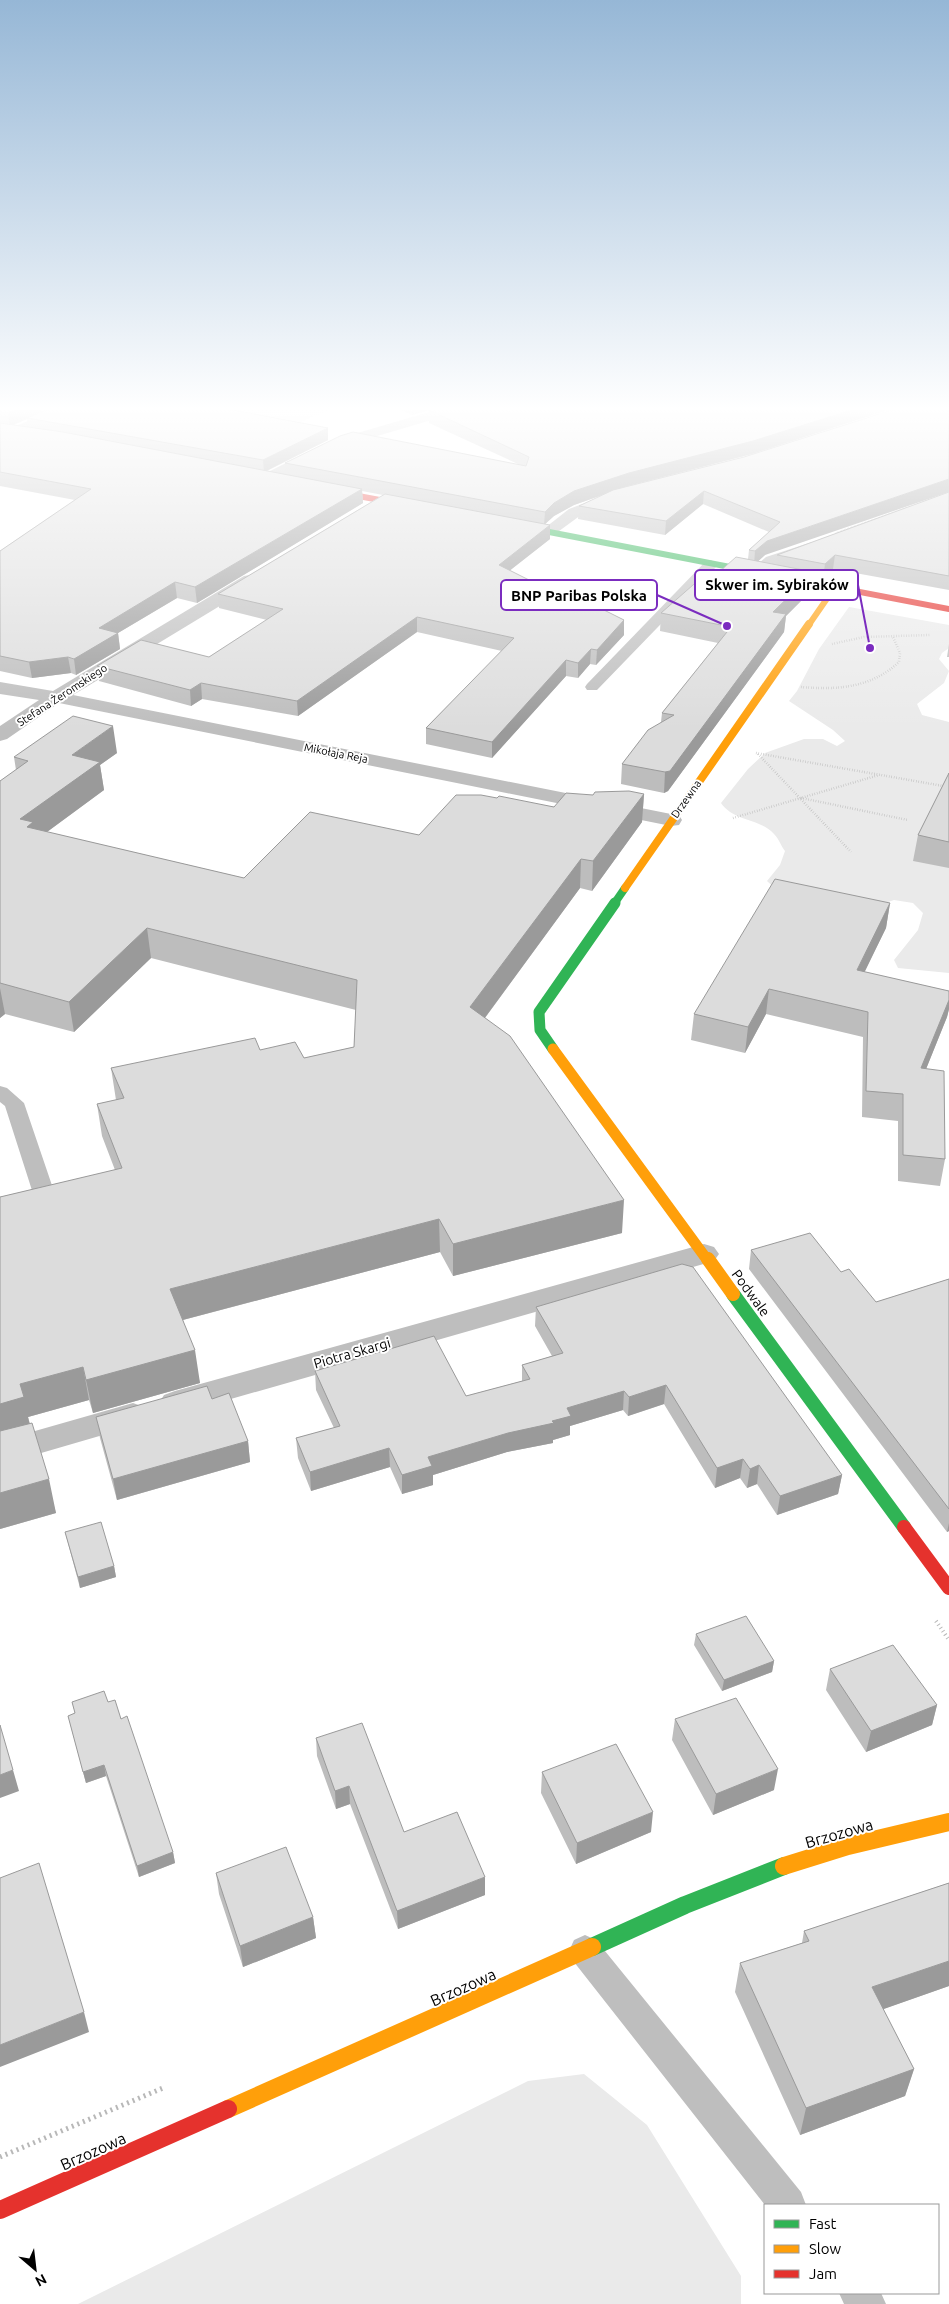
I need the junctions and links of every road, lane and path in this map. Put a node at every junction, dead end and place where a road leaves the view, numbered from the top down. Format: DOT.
graph roads {
  1 [pos="570,516"];
  2 [pos="887,516"];
  3 [pos="498,522"];
  4 [pos="549,531"];
  5 [pos="828,538"];
  6 [pos="712,564"];
  7 [pos="266,570"];
  8 [pos="757,572"];
  9 [pos="834,587"];
  10 [pos="949,609"];
  11 [pos="937,634"];
  12 [pos="893,637"];
  13 [pos="828,644"];
  14 [pos="592,687"];
  15 [pos="795,687"];
  16 [pos="0,688"];
  17 [pos="56,697"];
  18 [pos="0,735"];
  19 [pos="751,752"];
  20 [pos="758,754"];
  21 [pos="880,775"];
  22 [pos="949,787"];
  23 [pos="800,798"];
  24 [pos="733,818"];
  25 [pos="671,820"];
  26 [pos="908,820"];
  27 [pos="851,852"];
  28 [pos="539,1012"];
  29 [pos="0,1092"];
  30 [pos="48,1206"];
  31 [pos="704,1254"];
  32 [pos="0,1453"];
  33 [pos="949,1588"];
  34 [pos="932,1616"];
  35 [pos="949,1640"];
  36 [pos="949,1822"];
  37 [pos="585,1950"];
  38 [pos="787,2204"];
  39 [pos="0,2210"];
  40 [pos="859,2294"];
  41 [pos="867,2304"];
  1 -- 4 [label="street"];
  2 -- 5 [label="path"];
  3 -- 4 [label="street"];
  4 -- 6 [label="street"];
  5 -- 8 [label="street"];
  6 -- 8 [label="street"];
  6 -- 14 [label="lane"];
  7 -- 17 [label="street, Stefana Żeromskiego"];
  8 -- 9 [label="street"];
  9 -- 10 [label="street"];
  9 -- 25 [label="street, Drzewna"];
  11 -- 12 [label="path"];
  12 -- 13 [label="path"];
  12 -- 15 [label="path"];
  16 -- 17 [label="street, Mikołaja Reja"];
  17 -- 18 [label="street, Stefana Żeromskiego"];
  17 -- 25 [label="street, Mikołaja Reja"];
  19 -- 20 [label="path"];
  20 -- 21 [label="path"];
  20 -- 23 [label="path"];
  21 -- 22 [label="path"];
  21 -- 23 [label="path"];
  23 -- 24 [label="path"];
  23 -- 26 [label="path"];
  23 -- 27 [label="path"];
  25 -- 28 [label="street, Drzewna"];
  28 -- 31 [label="street, Podwale"];
  29 -- 30 [label="lane"];
  31 -- 32 [label="street, Piotra Skargi"];
  31 -- 33 [label="street, Podwale"];
  34 -- 35 [label="path"];
  36 -- 37 [label="street, Brzozowa"];
  37 -- 38 [label="lane"];
  37 -- 39 [label="street, Brzozowa"];
  40 -- 41 [label="lane"];
}
